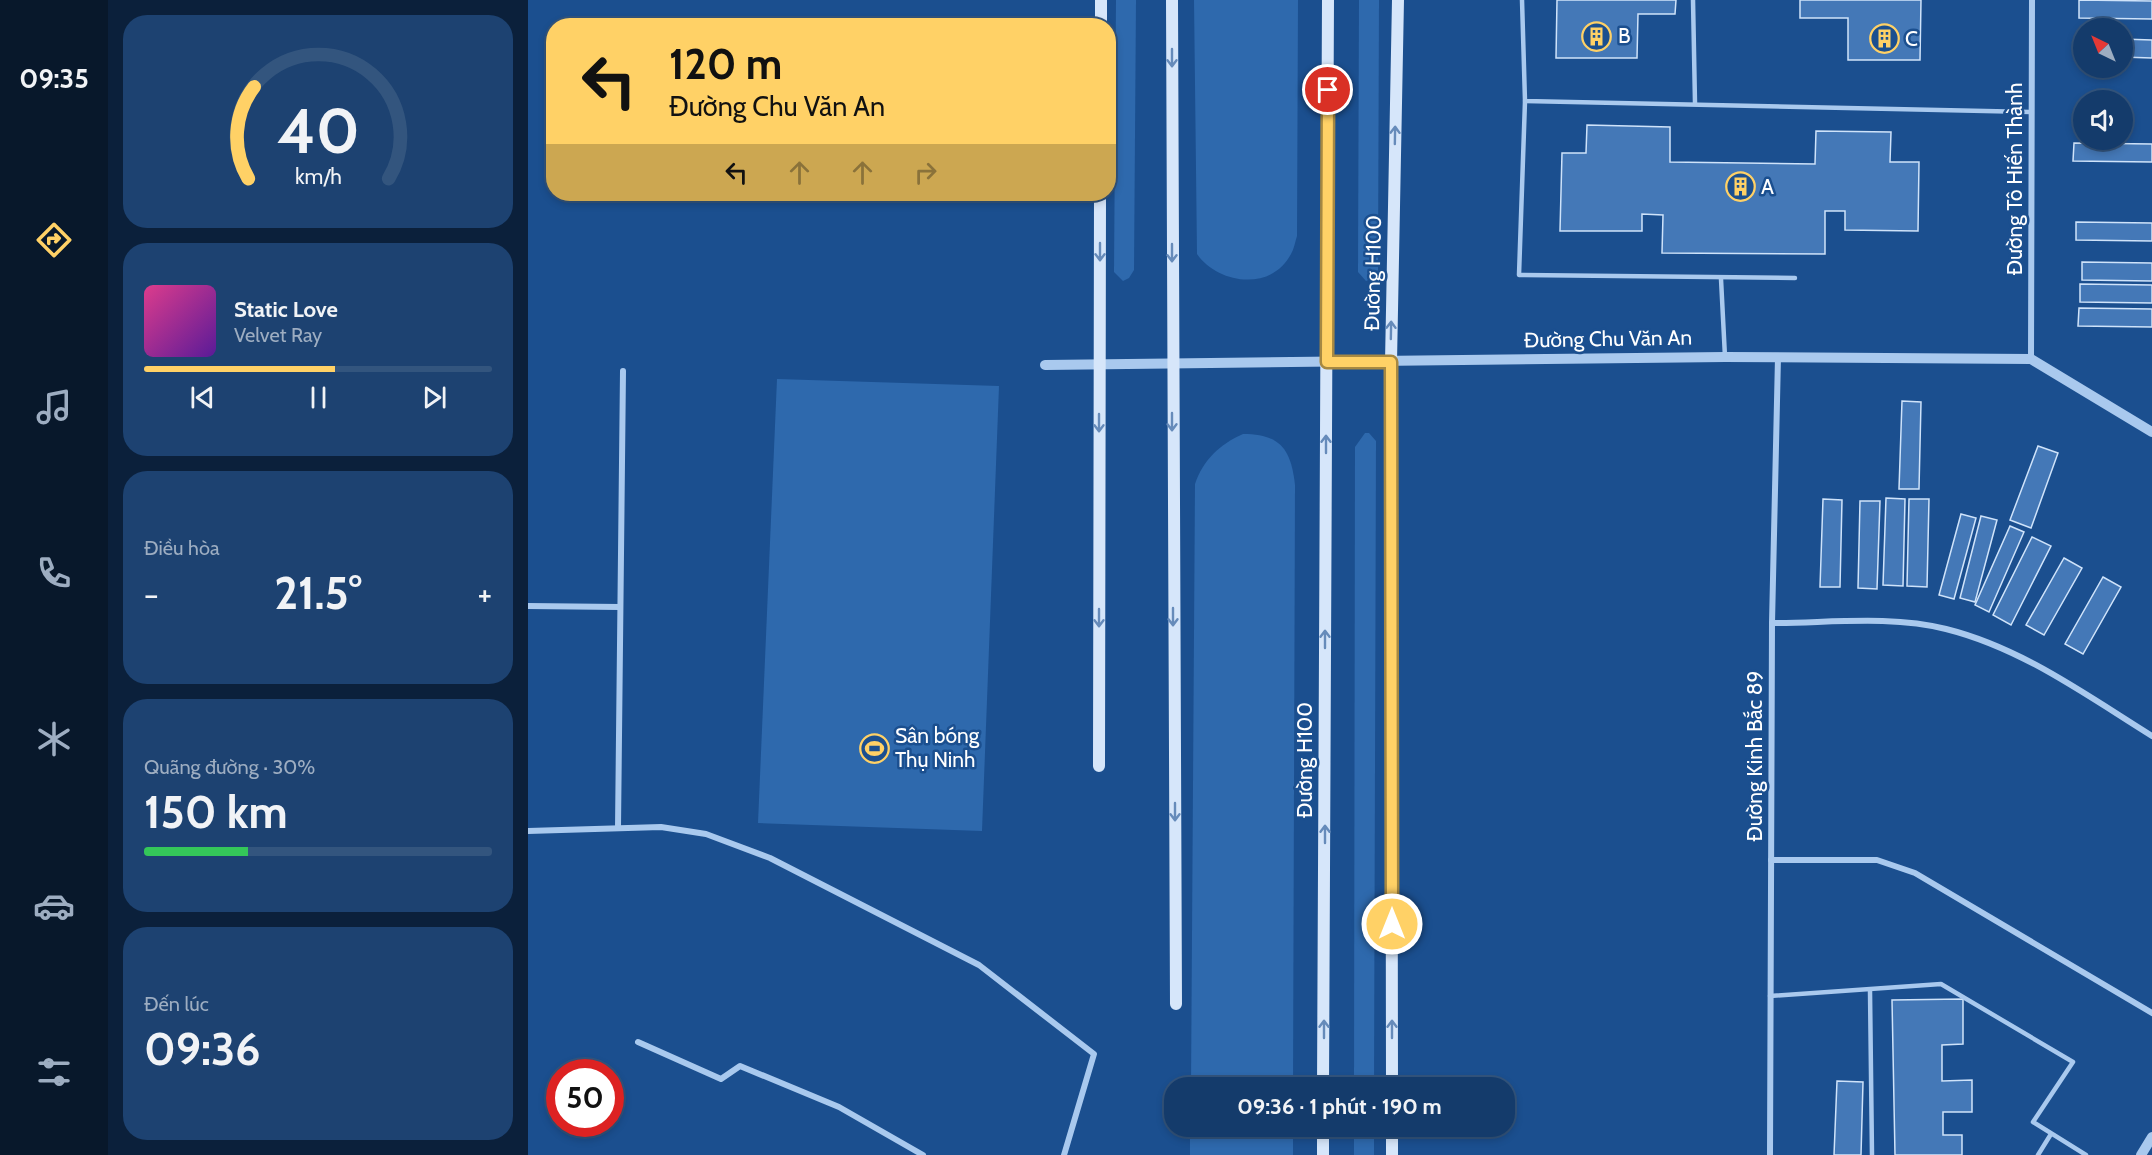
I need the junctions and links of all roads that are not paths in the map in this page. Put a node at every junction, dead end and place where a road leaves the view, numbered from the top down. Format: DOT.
graph roads {
  1 [pos="1101,0"];
  2 [pos="1172,0"];
  3 [pos="1328,0"];
  4 [pos="1398,0"];
  5 [pos="1522,0"];
  6 [pos="1694,0"];
  7 [pos="2032,0"];
  8 [pos="1101,18"];
  9 [pos="1526,101"];
  10 [pos="1695,103"];
  11 [pos="2031,112"];
  12 [pos="1100,201"];
  13 [pos="1795,278"];
  14 [pos="1721,279"];
  15 [pos="1725,357"];
  16 [pos="1778,357"];
  17 [pos="2031,359"];
  18 [pos="1327,362"];
  19 [pos="1391,362"];
  20 [pos="1100,364"];
  21 [pos="1172,364"];
  22 [pos="1045,365"];
  23 [pos="623,371"];
  24 [pos="2152,432"];
  25 [pos="528,606"];
  26 [pos="620,606"];
  27 [pos="1772,623"];
  28 [pos="2152,736"];
  29 [pos="1099,766"];
  30 [pos="618,828"];
  31 [pos="528,831"];
  32 [pos="1771,860"];
  33 [pos="1870,991"];
  34 [pos="1770,996"];
  35 [pos="1176,1004"];
  36 [pos="2152,1013"];
  37 [pos="638,1042"];
  38 [pos="1323,1077"];
  39 [pos="1392,1077"];
  40 [pos="2051,1134"];
  41 [pos="1323,1137"];
  42 [pos="1392,1137"];
  43 [pos="2152,1137"];
  44 [pos="923,1155"];
  45 [pos="1064,1155"];
  46 [pos="1323,1155"];
  47 [pos="1392,1155"];
  48 [pos="1770,1155"];
  49 [pos="1872,1155"];
  50 [pos="2038,1155"];
  51 [pos="2086,1155"];
  52 [pos="2141,1155"];
  1 -- 8 [label="main road"];
  2 -- 21 [label="main road, one-way"];
  3 -- 18 [label="main road, Đường H100"];
  19 -- 4 [label="main road, Đường H100, one-way"];
  5 -- 9 [label="lane"];
  6 -- 10 [label="lane"];
  7 -- 11 [label="street, Đường Tô Hiến Thành"];
  9 -- 10 [label="lane"];
  9 -- 14 [label="lane"];
  10 -- 11 [label="lane"];
  11 -- 17 [label="street, Đường Tô Hiến Thành"];
  12 -- 20 [label="main road, one-way"];
  13 -- 14 [label="lane"];
  14 -- 15 [label="lane"];
  15 -- 16 [label="street, Đường Chu Văn An"];
  15 -- 19 [label="street, Đường Chu Văn An"];
  16 -- 17 [label="street, Đường Chu Văn An"];
  16 -- 27 [label="street, Đường Kinh Bắc 89"];
  17 -- 24 [label="street"];
  18 -- 19 [label="street, Đường Chu Văn An"];
  18 -- 21 [label="street, Đường Chu Văn An"];
  38 -- 18 [label="main road, Đường H100, one-way"];
  39 -- 19 [label="main road, Đường H100, one-way"];
  20 -- 21 [label="street, Đường Chu Văn An"];
  20 -- 22 [label="street, Đường Chu Văn An"];
  20 -- 29 [label="main road, one-way"];
  21 -- 35 [label="main road, one-way"];
  23 -- 26 [label="street"];
  25 -- 26 [label="street"];
  26 -- 30 [label="street"];
  27 -- 28 [label="street"];
  27 -- 32 [label="street, Đường Kinh Bắc 89"];
  30 -- 31 [label="street"];
  30 -- 45 [label="street"];
  32 -- 34 [label="street, Đường Kinh Bắc 89"];
  32 -- 36 [label="street"];
  33 -- 34 [label="lane"];
  33 -- 40 [label="lane"];
  33 -- 49 [label="lane"];
  34 -- 48 [label="street, Đường Kinh Bắc 89"];
  37 -- 44 [label="street"];
  40 -- 50 [label="lane"];
  40 -- 51 [label="lane"];
  41 -- 46 [label="main road"];
  42 -- 47 [label="main road"];
  43 -- 52 [label="street"];
}
